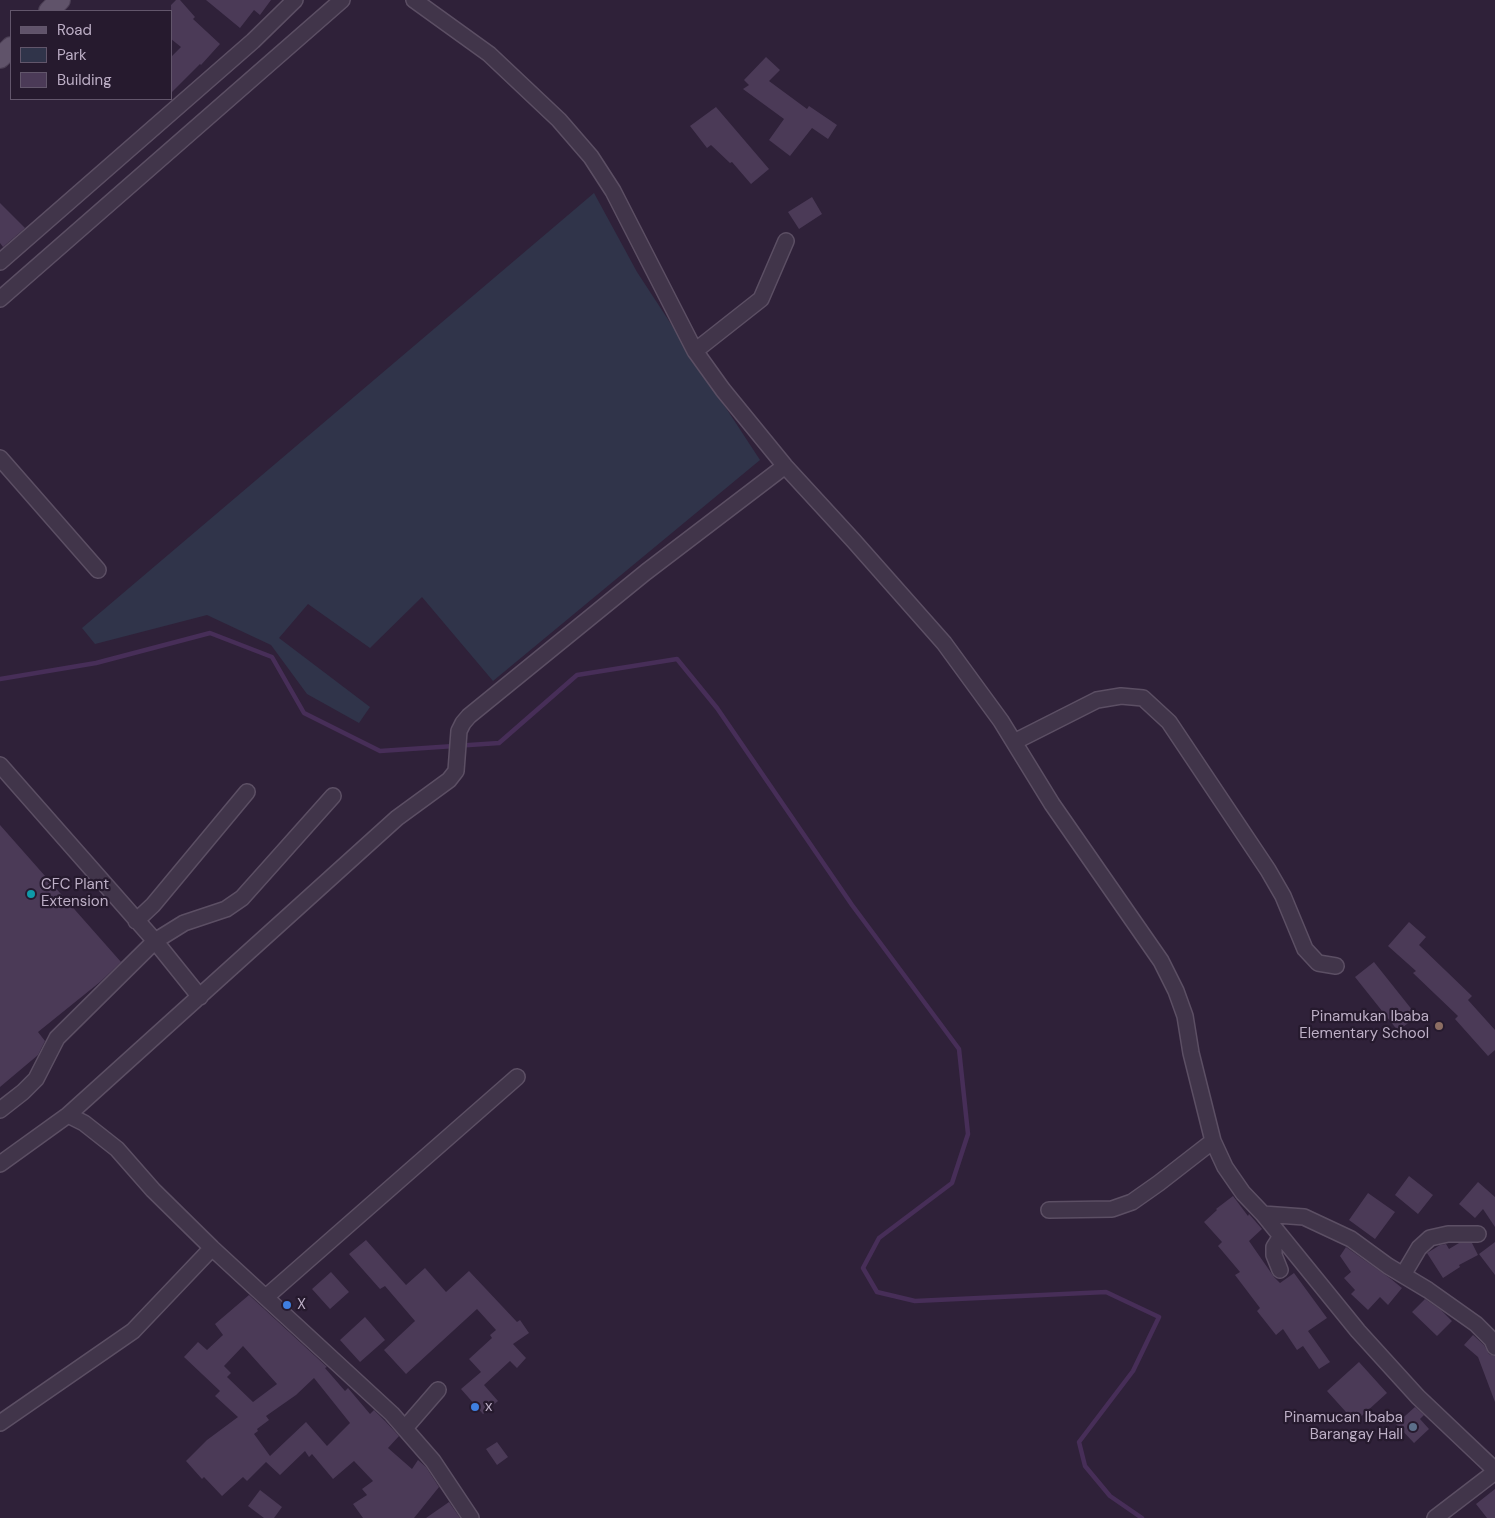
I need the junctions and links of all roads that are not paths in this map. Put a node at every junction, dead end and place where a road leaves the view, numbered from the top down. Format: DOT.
graph roads {
  1 [pos="60,0"];
  2 [pos="295,0"];
  3 [pos="342,0"];
  4 [pos="414,0"];
  5 [pos="50,10"];
  6 [pos="10,49"];
  7 [pos="0,58"];
  8 [pos="786,241"];
  9 [pos="0,262"];
  10 [pos="0,299"];
  11 [pos="695,351"];
  12 [pos="0,458"];
  13 [pos="785,466"];
  14 [pos="98,570"];
  15 [pos="1014,742"];
  16 [pos="0,765"];
  17 [pos="247,792"];
  18 [pos="333,796"];
  19 [pos="136,921"];
  20 [pos="155,941"];
  21 [pos="1336,966"];
  22 [pos="200,997"];
  23 [pos="517,1077"];
  24 [pos="0,1110"];
  25 [pos="68,1115"];
  26 [pos="1213,1142"];
  27 [pos="0,1164"];
  28 [pos="1049,1210"];
  29 [pos="1263,1214"];
  30 [pos="1478,1234"];
  31 [pos="1281,1236"];
  32 [pos="212,1248"];
  33 [pos="1280,1270"];
  34 [pos="1403,1275"];
  35 [pos="266,1297"];
  36 [pos="1494,1339"];
  37 [pos="438,1390"];
  38 [pos="0,1423"];
  39 [pos="405,1428"];
  40 [pos="1495,1471"];
  41 [pos="472,1518"];
  42 [pos="1435,1518"];
  1 -- 5 [label="main road"];
  2 -- 9 [label="street"];
  3 -- 10 [label="street"];
  4 -- 11 [label="street"];
  6 -- 7 [label="main road"];
  8 -- 11 [label="street"];
  11 -- 13 [label="street"];
  12 -- 14 [label="street"];
  13 -- 15 [label="street"];
  13 -- 22 [label="street"];
  15 -- 21 [label="street"];
  15 -- 26 [label="street"];
  16 -- 19 [label="street"];
  17 -- 19 [label="street"];
  18 -- 20 [label="street"];
  19 -- 20 [label="street"];
  20 -- 22 [label="street"];
  20 -- 24 [label="street"];
  22 -- 25 [label="street"];
  23 -- 35 [label="street"];
  25 -- 27 [label="street"];
  25 -- 32 [label="street"];
  26 -- 28 [label="street"];
  26 -- 29 [label="street"];
  29 -- 31 [label="street"];
  29 -- 34 [label="street"];
  30 -- 34 [label="street"];
  31 -- 33 [label="street"];
  31 -- 40 [label="street"];
  32 -- 35 [label="street"];
  32 -- 38 [label="street"];
  34 -- 36 [label="street"];
  35 -- 39 [label="street"];
  37 -- 39 [label="street"];
  39 -- 41 [label="street"];
  40 -- 42 [label="street"];
}
